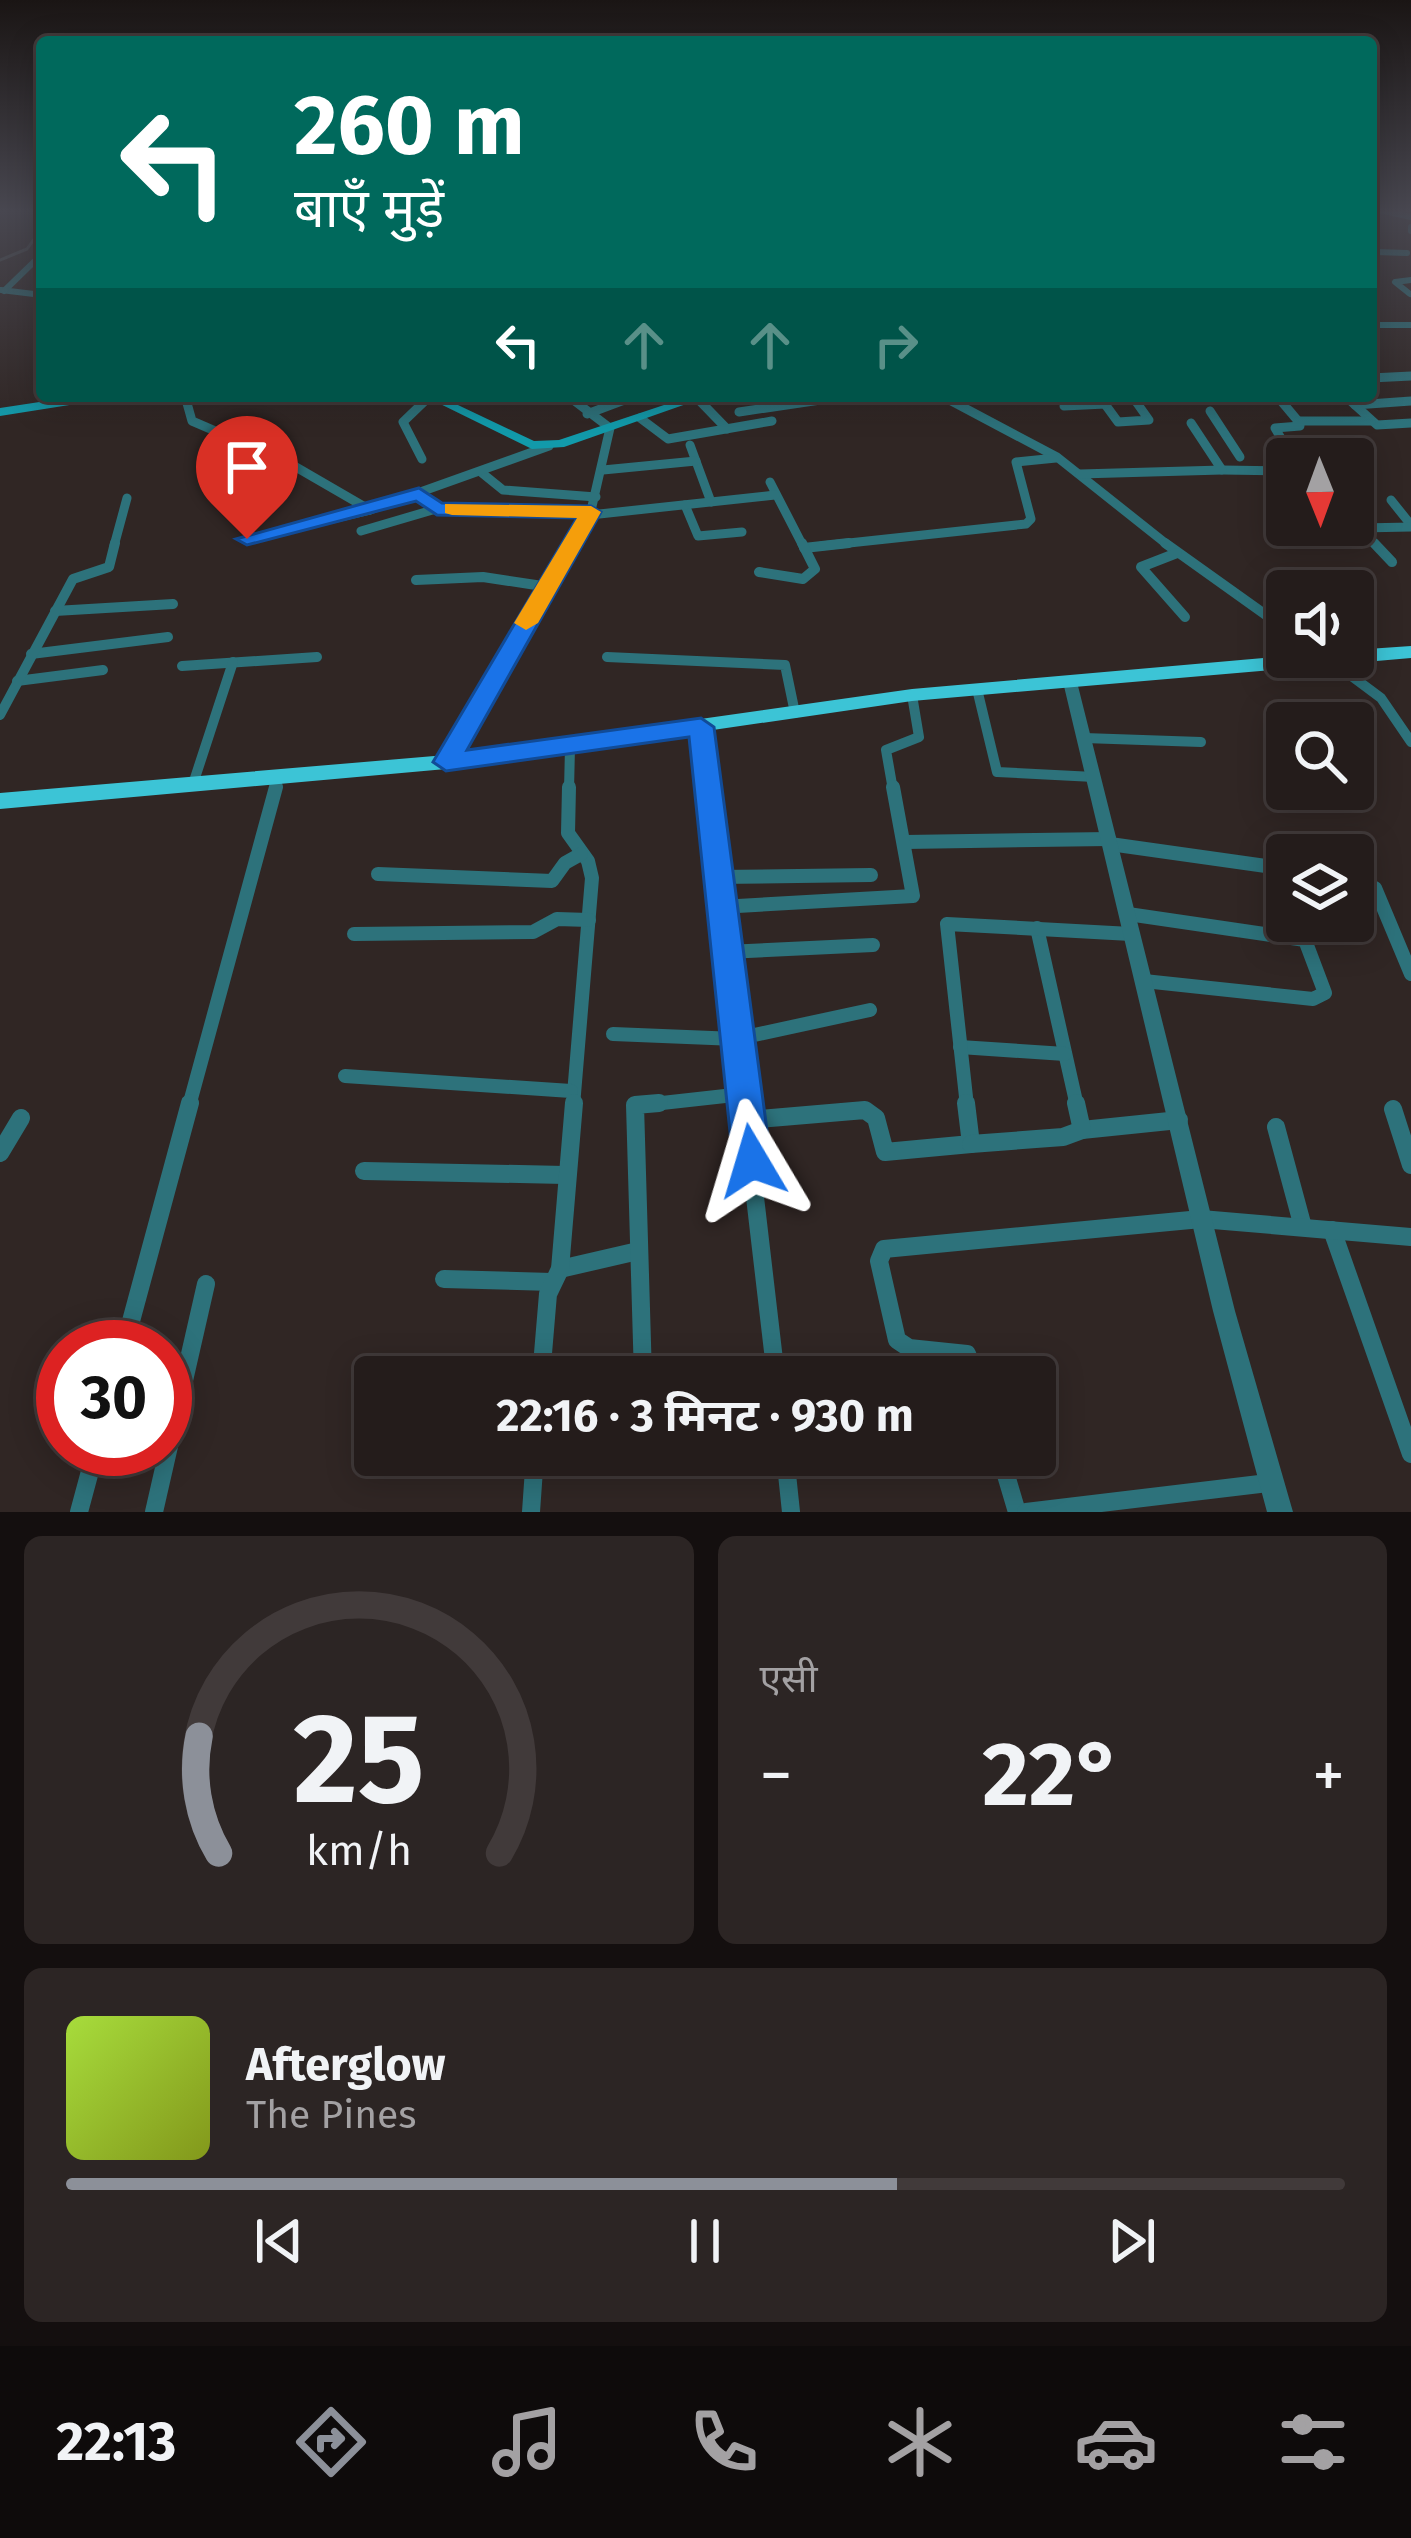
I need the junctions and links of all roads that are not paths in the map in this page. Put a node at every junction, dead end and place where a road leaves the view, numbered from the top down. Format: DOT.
graph roads {
  1 [pos="1407,281"];
  2 [pos="2,290"];
  3 [pos="36,294"];
  4 [pos="1410,294"];
  5 [pos="1377,325"];
  6 [pos="1411,326"];
  7 [pos="1411,376"];
  8 [pos="1377,378"];
  9 [pos="1411,401"];
  10 [pos="49,402"];
  11 [pos="187,402"];
  12 [pos="424,402"];
  13 [pos="442,402"];
  14 [pos="574,402"];
  15 [pos="619,402"];
  16 [pos="686,402"];
  17 [pos="704,402"];
  18 [pos="779,402"];
  19 [pos="804,402"];
  20 [pos="954,402"];
  21 [pos="1089,402"];
  22 [pos="1103,402"];
  23 [pos="1136,402"];
  24 [pos="1282,402"];
  25 [pos="1352,402"];
  26 [pos="783,405"];
  27 [pos="1355,405"];
  28 [pos="1064,406"];
  29 [pos="1210,411"];
  30 [pos="0,412"];
  31 [pos="739,412"];
  32 [pos="587,414"];
  33 [pos="640,418"];
  34 [pos="772,421"];
  35 [pos="1298,421"];
  36 [pos="1371,421"];
  37 [pos="1191,423"];
  38 [pos="1411,423"];
  39 [pos="610,428"];
  40 [pos="727,429"];
  41 [pos="1200,436"];
  42 [pos="1226,436"];
  43 [pos="1280,438"];
  44 [pos="690,445"];
  45 [pos="549,446"];
  46 [pos="1240,457"];
  47 [pos="1057,458"];
  48 [pos="422,459"];
  49 [pos="696,461"];
  50 [pos="604,470"];
  51 [pos="1222,470"];
  52 [pos="1266,470"];
  53 [pos="482,473"];
  54 [pos="1078,474"];
  55 [pos="770,482"];
  56 [pos="419,494"];
  57 [pos="775,495"];
  58 [pos="596,497"];
  59 [pos="127,498"];
  60 [pos="1391,500"];
  61 [pos="711,502"];
  62 [pos="685,506"];
  63 [pos="437,509"];
  64 [pos="370,510"];
  65 [pos="590,513"];
  66 [pos="1374,525"];
  67 [pos="1411,526"];
  68 [pos="361,531"];
  69 [pos="742,532"];
  70 [pos="247,539"];
  71 [pos="1374,543"];
  72 [pos="804,548"];
  73 [pos="1177,553"];
  74 [pos="1392,562"];
  75 [pos="759,572"];
  76 [pos="416,580"];
  77 [pos="549,587"];
  78 [pos="172,604"];
  79 [pos="55,611"];
  80 [pos="1266,615"];
  81 [pos="1185,617"];
  82 [pos="168,637"];
  83 [pos="1411,652"];
  84 [pos="32,654"];
  85 [pos="1374,655"];
  86 [pos="317,657"];
  87 [pos="607,657"];
  88 [pos="233,662"];
  89 [pos="1266,664"];
  90 [pos="182,666"];
  91 [pos="103,670"];
  92 [pos="1354,678"];
  93 [pos="17,681"];
  94 [pos="1070,682"];
  95 [pos="977,689"];
  96 [pos="912,695"];
  97 [pos="795,713"];
  98 [pos="0,715"];
  99 [pos="701,727"];
  100 [pos="1084,738"];
  101 [pos="1202,742"];
  102 [pos="1411,742"];
  103 [pos="570,747"];
  104 [pos="446,762"];
  105 [pos="279,775"];
  106 [pos="1094,777"];
  107 [pos="194,782"];
  108 [pos="0,801"];
  109 [pos="1110,841"];
  110 [pos="905,842"];
  111 [pos="581,854"];
  112 [pos="1266,866"];
  113 [pos="378,874"];
  114 [pos="871,875"];
  115 [pos="717,877"];
  116 [pos="1374,888"];
  117 [pos="720,907"];
  118 [pos="589,920"];
  119 [pos="1130,924"];
  120 [pos="1037,928"];
  121 [pos="354,934"];
  122 [pos="873,945"];
  123 [pos="726,952"];
  124 [pos="1410,971"];
  125 [pos="1144,981"];
  126 [pos="870,1010"];
  127 [pos="613,1034"];
  128 [pos="736,1039"];
  129 [pos="960,1047"];
  130 [pos="1065,1054"];
  131 [pos="345,1076"];
  132 [pos="571,1091"];
  133 [pos="743,1094"];
  134 [pos="1393,1109"];
  135 [pos="21,1118"];
  136 [pos="747,1120"];
  137 [pos="1179,1120"];
  138 [pos="1276,1127"];
  139 [pos="1082,1130"];
  140 [pos="971,1144"];
  141 [pos="0,1153"];
  142 [pos="1411,1165"];
  143 [pos="364,1171"];
  144 [pos="566,1174"];
  145 [pos="1201,1219"];
  146 [pos="1304,1227"];
  147 [pos="1332,1230"];
  148 [pos="1411,1237"];
  149 [pos="638,1251"];
  150 [pos="556,1275"];
  151 [pos="444,1280"];
  152 [pos="206,1284"];
  153 [pos="131,1320"];
  154 [pos="544,1356"];
  155 [pos="642,1356"];
  156 [pos="774,1356"];
  157 [pos="968,1356"];
  158 [pos="1411,1454"];
  159 [pos="89,1476"];
  160 [pos="534,1476"];
  161 [pos="786,1476"];
  162 [pos="1008,1476"];
  163 [pos="1268,1483"];
  164 [pos="1157,1504"];
  165 [pos="79,1512"];
  166 [pos="154,1512"];
  167 [pos="531,1512"];
  168 [pos="790,1512"];
  169 [pos="1022,1512"];
  170 [pos="1280,1512"];
  1 -- 4 [label="street"];
  2 -- 3 [label="street"];
  5 -- 6 [label="street"];
  7 -- 8 [label="street"];
  9 -- 27 [label="street"];
  10 -- 30 [label="main road"];
  11 -- 64 [label="street"];
  12 -- 48 [label="street"];
  13 -- 45 [label="main road"];
  14 -- 32 [label="street"];
  15 -- 32 [label="street"];
  16 -- 33 [label="main road"];
  17 -- 40 [label="street"];
  18 -- 26 [label="street"];
  19 -- 26 [label="street"];
  20 -- 47 [label="street"];
  21 -- 28 [label="street"];
  22 -- 23 [label="street"];
  24 -- 35 [label="street"];
  25 -- 27 [label="street"];
  26 -- 31 [label="street"];
  27 -- 36 [label="street"];
  29 -- 42 [label="street"];
  32 -- 39 [label="street"];
  33 -- 39 [label="main road"];
  33 -- 40 [label="street"];
  34 -- 40 [label="street"];
  35 -- 36 [label="street"];
  35 -- 43 [label="street"];
  36 -- 38 [label="street"];
  37 -- 41 [label="street"];
  39 -- 45 [label="main road"];
  39 -- 50 [label="street"];
  41 -- 42 [label="street"];
  41 -- 51 [label="street"];
  42 -- 46 [label="street"];
  44 -- 49 [label="street"];
  45 -- 53 [label="street"];
  47 -- 54 [label="street"];
  47 -- 72 [label="street"];
  49 -- 50 [label="street"];
  49 -- 61 [label="street"];
  50 -- 58 [label="street"];
  51 -- 52 [label="street"];
  51 -- 54 [label="street"];
  53 -- 56 [label="street"];
  53 -- 58 [label="street"];
  54 -- 73 [label="street"];
  55 -- 57 [label="street"];
  56 -- 63 [label="street"];
  56 -- 64 [label="street"];
  57 -- 61 [label="street"];
  57 -- 72 [label="street"];
  58 -- 65 [label="street"];
  59 -- 79 [label="street"];
  60 -- 67 [label="street"];
  61 -- 62 [label="street"];
  62 -- 65 [label="street"];
  62 -- 69 [label="street"];
  63 -- 65 [label="street"];
  63 -- 68 [label="street"];
  64 -- 70 [label="street"];
  65 -- 77 [label="street"];
  66 -- 67 [label="street"];
  71 -- 74 [label="street"];
  72 -- 75 [label="street"];
  73 -- 80 [label="street"];
  73 -- 81 [label="street"];
  76 -- 77 [label="street"];
  77 -- 104 [label="street"];
  78 -- 79 [label="street"];
  79 -- 84 [label="street"];
  82 -- 84 [label="street"];
  83 -- 85 [label="highway"];
  84 -- 93 [label="street"];
  86 -- 88 [label="street"];
  87 -- 97 [label="street"];
  88 -- 90 [label="street"];
  88 -- 107 [label="street"];
  89 -- 94 [label="highway"];
  91 -- 93 [label="street"];
  92 -- 102 [label="street"];
  93 -- 98 [label="street"];
  94 -- 95 [label="highway"];
  94 -- 100 [label="street"];
  95 -- 96 [label="highway"];
  95 -- 106 [label="street"];
  96 -- 97 [label="highway"];
  96 -- 110 [label="street"];
  97 -- 99 [label="highway"];
  99 -- 103 [label="highway"];
  99 -- 115 [label="street"];
  100 -- 101 [label="street"];
  100 -- 106 [label="street"];
  103 -- 104 [label="highway"];
  103 -- 111 [label="street"];
  104 -- 105 [label="highway"];
  105 -- 107 [label="highway"];
  105 -- 153 [label="street"];
  106 -- 109 [label="street"];
  107 -- 108 [label="highway"];
  109 -- 110 [label="street"];
  109 -- 112 [label="street"];
  109 -- 119 [label="street"];
  110 -- 117 [label="street"];
  111 -- 113 [label="street"];
  111 -- 118 [label="street"];
  114 -- 115 [label="street"];
  115 -- 117 [label="street"];
  116 -- 124 [label="street"];
  117 -- 123 [label="street"];
  118 -- 121 [label="street"];
  118 -- 132 [label="street"];
  119 -- 120 [label="street"];
  119 -- 125 [label="street"];
  119 -- 125 [label="street"];
  120 -- 129 [label="street"];
  120 -- 130 [label="street"];
  122 -- 123 [label="street"];
  123 -- 128 [label="street"];
  125 -- 137 [label="street"];
  126 -- 128 [label="street"];
  127 -- 128 [label="street"];
  128 -- 133 [label="street"];
  129 -- 130 [label="street"];
  129 -- 140 [label="street"];
  130 -- 139 [label="street"];
  131 -- 132 [label="street"];
  132 -- 144 [label="street"];
  133 -- 136 [label="street"];
  133 -- 149 [label="street"];
  134 -- 142 [label="street"];
  135 -- 141 [label="street"];
  136 -- 140 [label="street"];
  136 -- 156 [label="street"];
  137 -- 139 [label="street"];
  137 -- 145 [label="street"];
  138 -- 146 [label="street"];
  139 -- 140 [label="street"];
  143 -- 144 [label="street"];
  144 -- 150 [label="street"];
  145 -- 146 [label="street"];
  145 -- 157 [label="street"];
  145 -- 163 [label="street"];
  146 -- 147 [label="street"];
  147 -- 148 [label="street"];
  147 -- 158 [label="street"];
  149 -- 150 [label="street"];
  149 -- 155 [label="street"];
  150 -- 151 [label="street"];
  150 -- 154 [label="street"];
  152 -- 166 [label="street"];
  159 -- 165 [label="street"];
  160 -- 167 [label="street"];
  161 -- 168 [label="street"];
  162 -- 169 [label="street"];
  163 -- 164 [label="street"];
  163 -- 170 [label="street"];
  164 -- 169 [label="street"];
}
